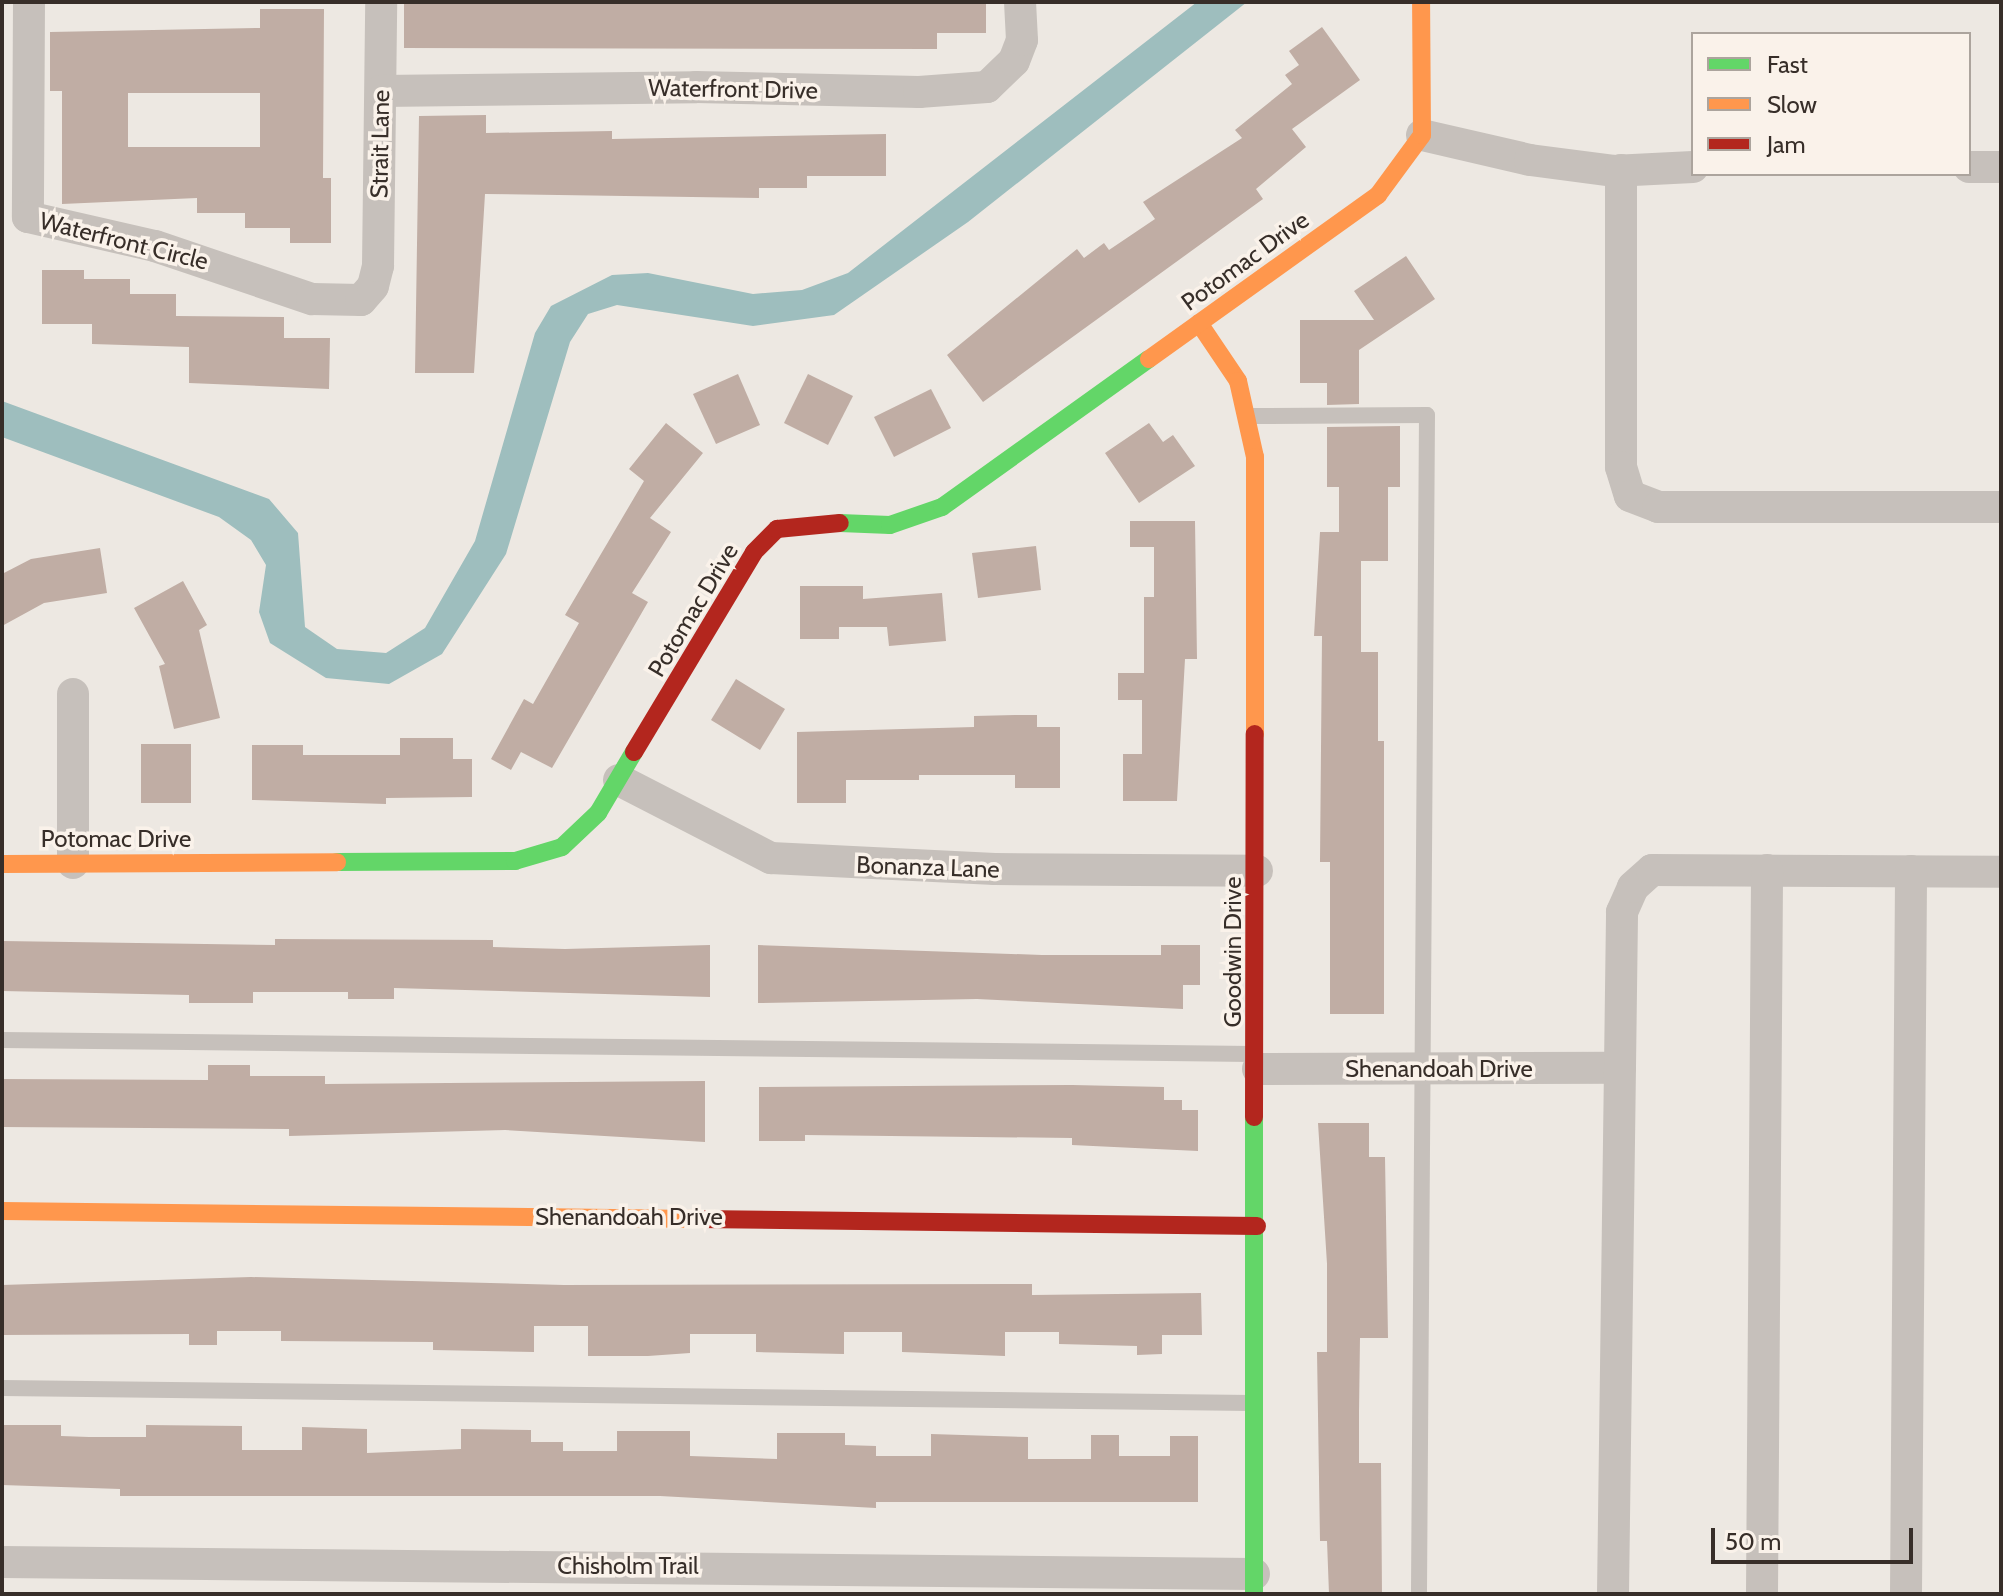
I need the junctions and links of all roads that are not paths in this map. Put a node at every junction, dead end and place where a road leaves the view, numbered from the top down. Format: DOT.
graph roads {
  1 [pos="29,2"];
  2 [pos="381,2"];
  3 [pos="1020,2"];
  4 [pos="1421,2"];
  5 [pos="381,91"];
  6 [pos="1422,135"];
  7 [pos="1691,167"];
  8 [pos="1971,167"];
  9 [pos="2001,167"];
  10 [pos="1621,170"];
  11 [pos="373,286"];
  12 [pos="1199,323"];
  13 [pos="1251,416"];
  14 [pos="2001,507"];
  15 [pos="73,694"];
  16 [pos="619,780"];
  17 [pos="73,863"];
  18 [pos="2,864"];
  19 [pos="1767,870"];
  20 [pos="1257,871"];
  21 [pos="1911,871"];
  22 [pos="2001,872"];
  23 [pos="2,1040"];
  24 [pos="1258,1062"];
  25 [pos="1620,1068"];
  26 [pos="1419,1069"];
  27 [pos="2,1211"];
  28 [pos="1257,1226"];
  29 [pos="2,1388"];
  30 [pos="1255,1403"];
  31 [pos="2,1562"];
  32 [pos="1254,1584"];
  33 [pos="1419,1594"];
  34 [pos="1613,1594"];
  35 [pos="1762,1594"];
  36 [pos="1906,1594"];
  1 -- 11 [label="street, Waterfront Circle"];
  2 -- 5 [label="street, Strait Lane"];
  3 -- 5 [label="street, Waterfront Drive"];
  4 -- 6 [label="street"];
  5 -- 11 [label="street, Strait Lane"];
  6 -- 10 [label="street"];
  6 -- 12 [label="street, Potomac Drive"];
  7 -- 10 [label="street"];
  8 -- 9 [label="street"];
  10 -- 14 [label="street"];
  12 -- 13 [label="street, Goodwin Drive"];
  12 -- 16 [label="street, Potomac Drive"];
  13 -- 20 [label="street, Goodwin Drive"];
  13 -- 26 [label="lane"];
  15 -- 17 [label="street"];
  16 -- 17 [label="street, Potomac Drive"];
  16 -- 20 [label="street, Bonanza Lane"];
  17 -- 18 [label="street, Potomac Drive"];
  19 -- 21 [label="street"];
  19 -- 25 [label="street"];
  19 -- 35 [label="street"];
  20 -- 24 [label="street, Goodwin Drive"];
  21 -- 22 [label="street"];
  21 -- 36 [label="street"];
  23 -- 24 [label="lane"];
  24 -- 26 [label="street, Shenandoah Drive"];
  24 -- 28 [label="street, Goodwin Drive"];
  25 -- 26 [label="street, Shenandoah Drive"];
  25 -- 34 [label="street"];
  26 -- 33 [label="lane"];
  27 -- 28 [label="street, Shenandoah Drive"];
  28 -- 30 [label="street, Goodwin Drive"];
  29 -- 30 [label="lane"];
  30 -- 32 [label="street, Goodwin Drive"];
  31 -- 32 [label="street, Chisholm Trail"];
}
